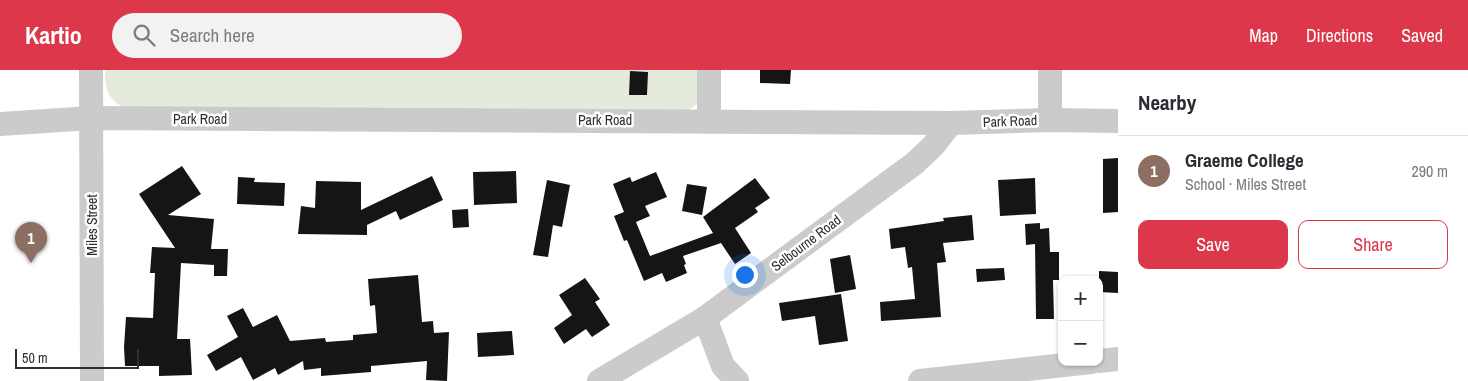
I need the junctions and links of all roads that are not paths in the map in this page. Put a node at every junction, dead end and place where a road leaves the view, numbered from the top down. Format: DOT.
graph roads {
  1 [pos="91,70"];
  2 [pos="709,70"];
  3 [pos="1050,70"];
  4 [pos="92,118"];
  5 [pos="1050,120"];
  6 [pos="709,121"];
  7 [pos="1118,121"];
  8 [pos="951,123"];
  9 [pos="0,124"];
  10 [pos="705,318"];
  11 [pos="1118,359"];
  12 [pos="1103,361"];
  13 [pos="1058,366"];
  14 [pos="92,381"];
  15 [pos="599,381"];
  16 [pos="737,381"];
  17 [pos="920,381"];
  1 -- 4 [label="street, Miles Street"];
  2 -- 6 [label="street"];
  3 -- 5 [label="street"];
  4 -- 6 [label="street, Park Road"];
  4 -- 9 [label="street, Park Road"];
  4 -- 14 [label="street, Miles Street"];
  5 -- 7 [label="street, Park Road"];
  5 -- 8 [label="street, Park Road"];
  6 -- 8 [label="street, Park Road"];
  8 -- 10 [label="street, Selbourne Road"];
  10 -- 15 [label="street, Selbourne Road"];
  10 -- 16 [label="street"];
  11 -- 12 [label="street"];
  13 -- 17 [label="street"];
}
